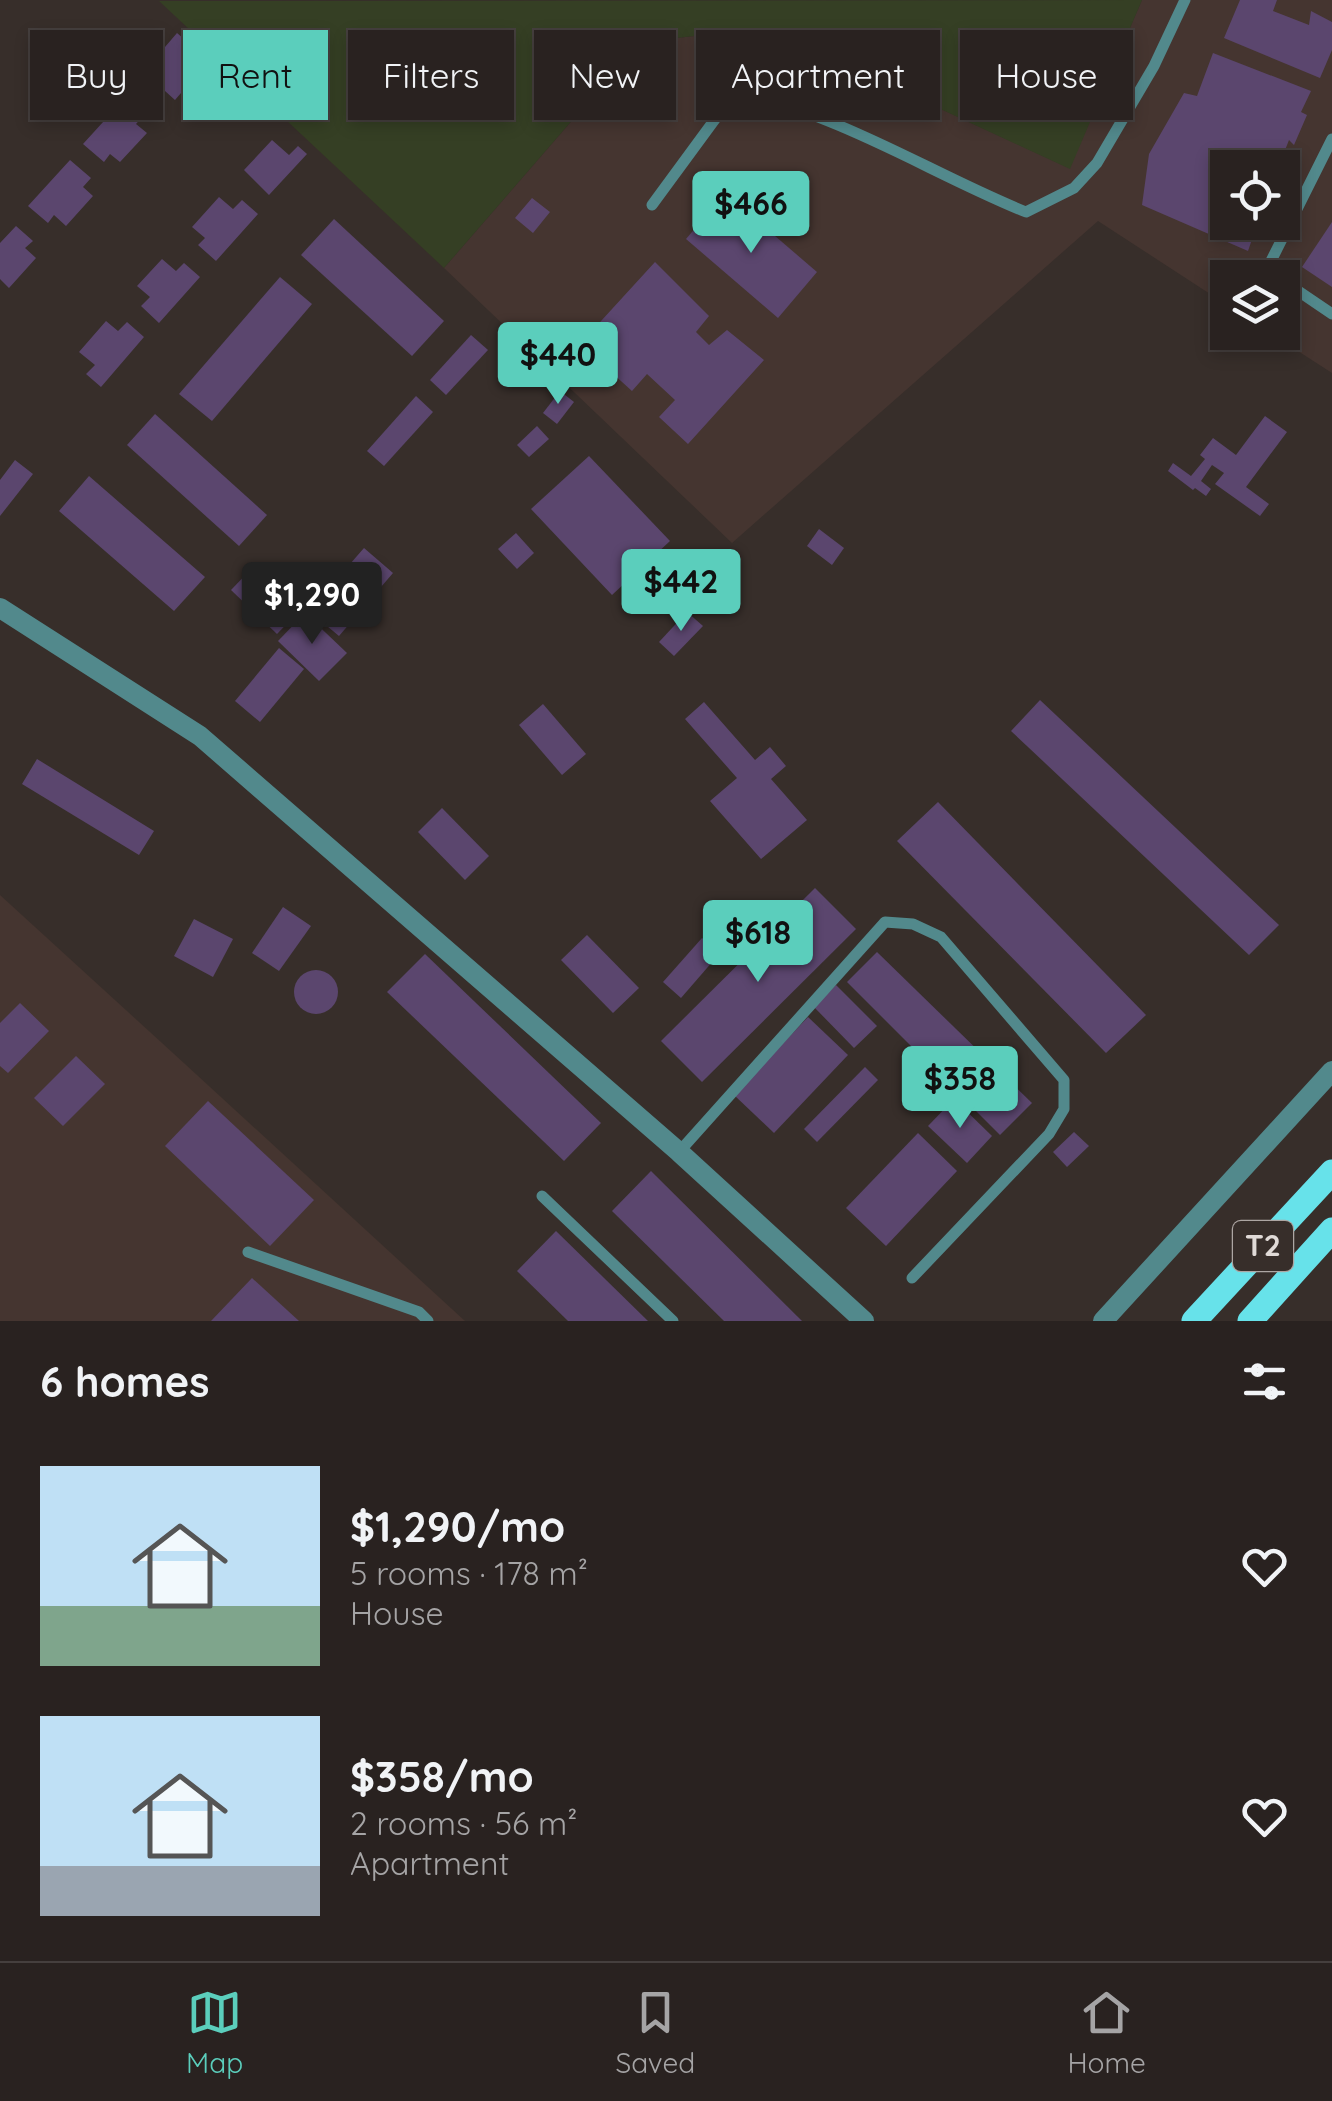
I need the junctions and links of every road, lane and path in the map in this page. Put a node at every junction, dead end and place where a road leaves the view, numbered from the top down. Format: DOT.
graph roads {
  1 [pos="1185,0"];
  2 [pos="1332,139"];
  3 [pos="652,205"];
  4 [pos="1272,260"];
  5 [pos="1300,292"];
  6 [pos="1332,314"];
  7 [pos="0,608"];
  8 [pos="1332,1070"];
  9 [pos="679,1152"];
  10 [pos="1332,1172"];
  11 [pos="542,1196"];
  12 [pos="1332,1230"];
  13 [pos="248,1252"];
  14 [pos="912,1278"];
  15 [pos="861,1320"];
  16 [pos="428,1321"];
  17 [pos="672,1321"];
  18 [pos="1103,1321"];
  19 [pos="1194,1321"];
  20 [pos="1250,1321"];
  1 -- 3 [label="lane"];
  2 -- 4 [label="lane"];
  5 -- 6 [label="lane"];
  7 -- 9 [label="street"];
  8 -- 18 [label="street"];
  9 -- 14 [label="lane"];
  9 -- 15 [label="street"];
  10 -- 19 [label="main road, T2"];
  11 -- 17 [label="lane"];
  12 -- 20 [label="main road, T2"];
  13 -- 16 [label="lane"];
}
